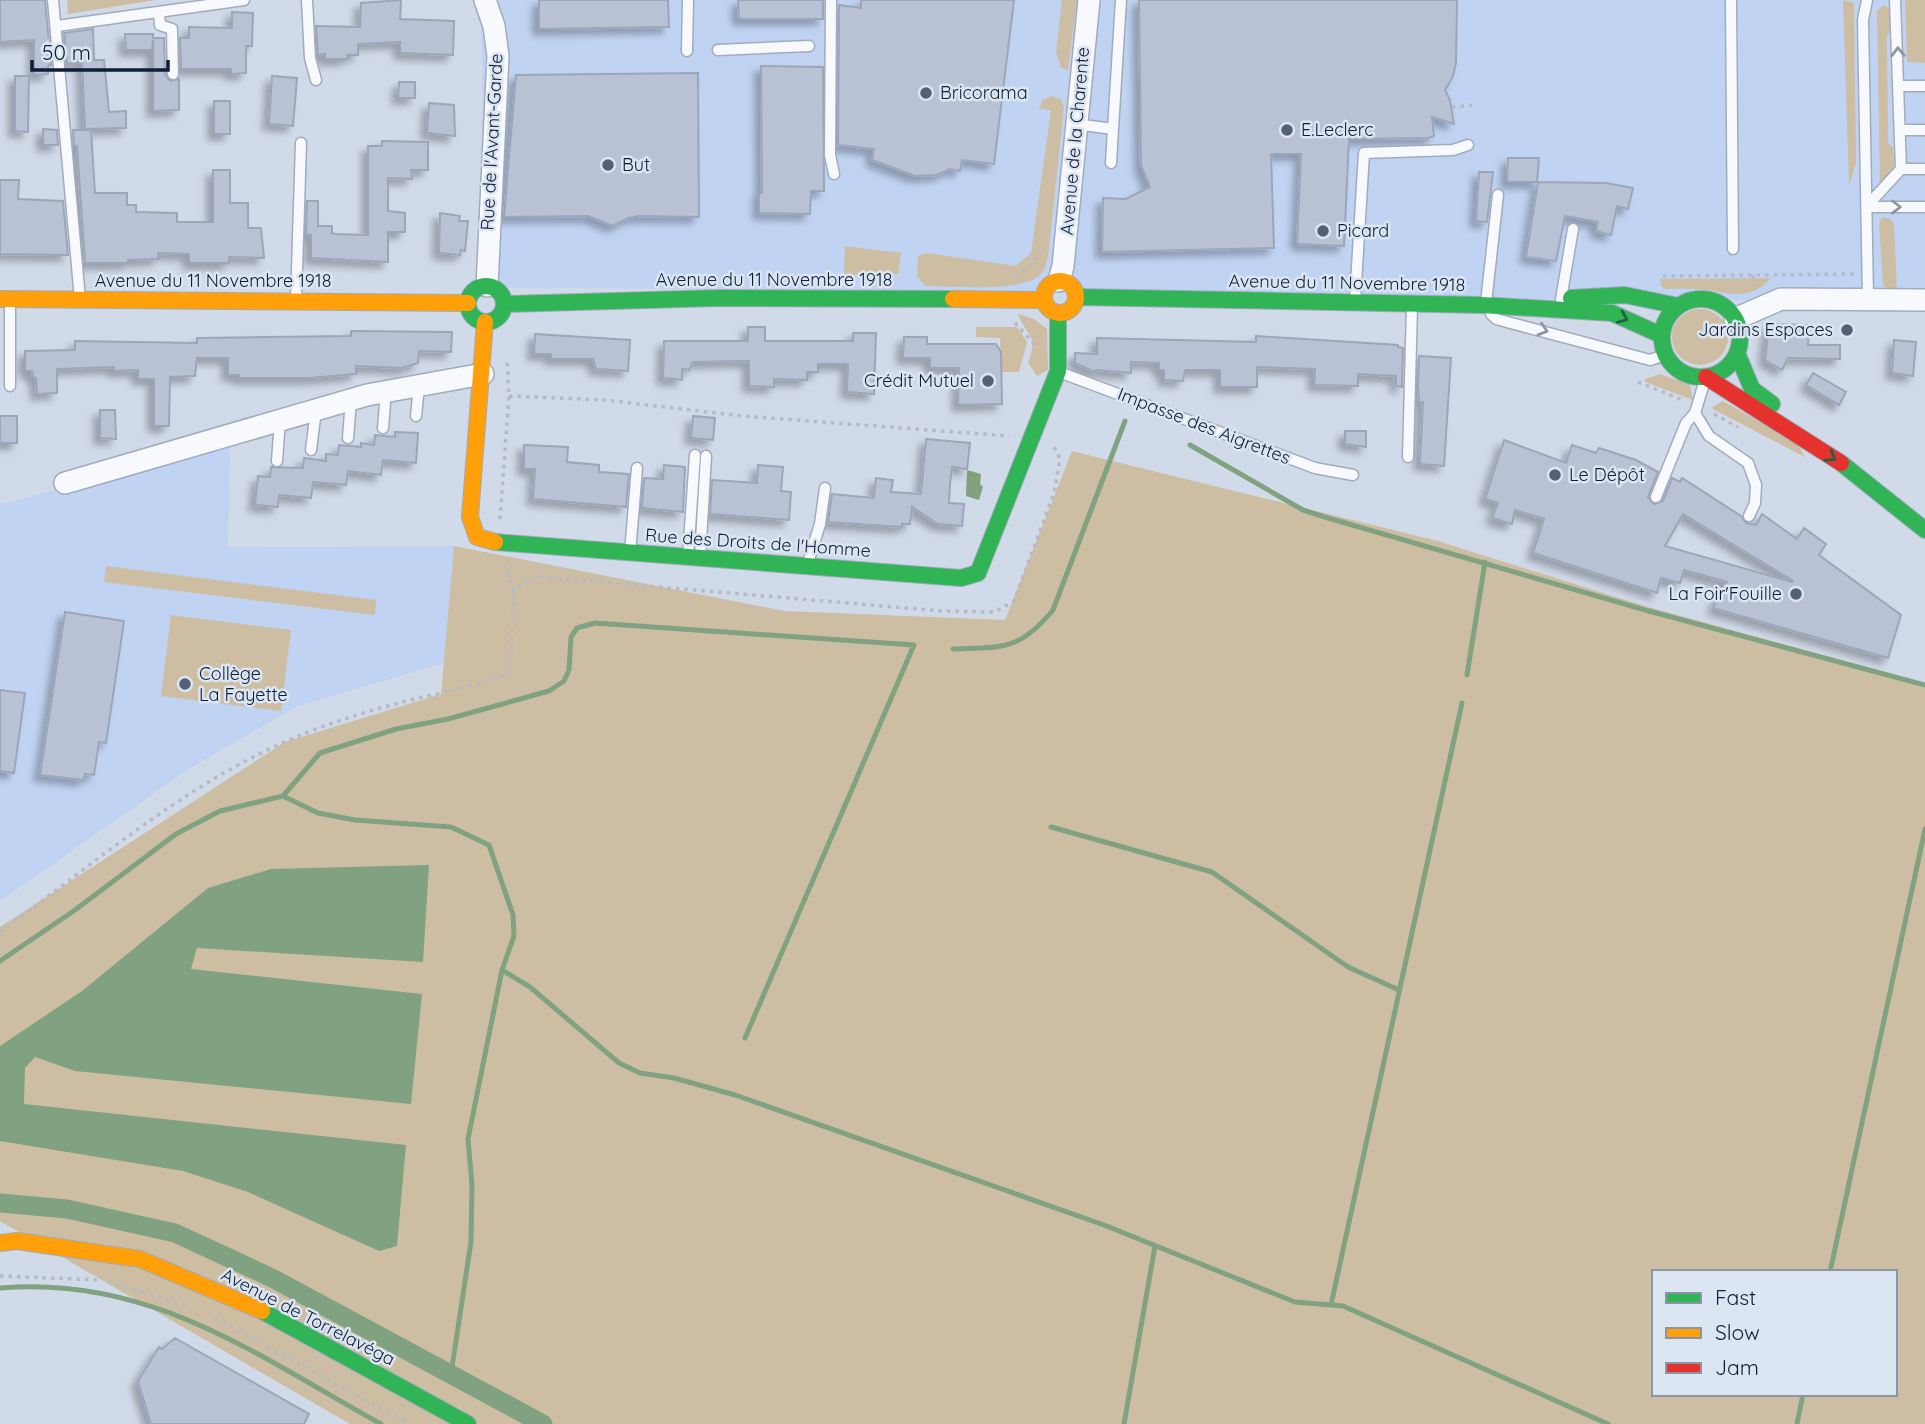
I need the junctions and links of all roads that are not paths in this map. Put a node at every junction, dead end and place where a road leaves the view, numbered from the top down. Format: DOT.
graph roads {
  1 [pos="53,0"];
  2 [pos="244,0"];
  3 [pos="307,0"];
  4 [pos="485,0"];
  5 [pos="688,0"];
  6 [pos="831,0"];
  7 [pos="1089,0"];
  8 [pos="1121,0"];
  9 [pos="1731,0"];
  10 [pos="1867,0"];
  11 [pos="1895,0"];
  12 [pos="159,12"];
  13 [pos="57,26"];
  14 [pos="809,46"];
  15 [pos="718,50"];
  16 [pos="687,51"];
  17 [pos="173,74"];
  18 [pos="316,80"];
  19 [pos="1899,86"];
  20 [pos="1925,86"];
  21 [pos="1075,124"];
  22 [pos="1113,130"];
  23 [pos="1900,130"];
  24 [pos="1925,131"];
  25 [pos="301,143"];
  26 [pos="1468,145"];
  27 [pos="1111,163"];
  28 [pos="1901,169"];
  29 [pos="1925,169"];
  30 [pos="834,174"];
  31 [pos="1498,195"];
  32 [pos="1866,207"];
  33 [pos="1925,207"];
  34 [pos="1573,229"];
  35 [pos="1733,248"];
  36 [pos="1059,281"];
  37 [pos="486,286"];
  38 [pos="1076,297"];
  39 [pos="1868,298"];
  40 [pos="5,299"];
  41 [pos="80,299"];
  42 [pos="1044,300"];
  43 [pos="1561,300"];
  44 [pos="1925,300"];
  45 [pos="296,301"];
  46 [pos="468,303"];
  47 [pos="1355,303"];
  48 [pos="1412,303"];
  49 [pos="504,304"];
  50 [pos="1484,305"];
  51 [pos="1678,306"];
  52 [pos="1532,309"];
  53 [pos="1058,313"];
  54 [pos="1735,319"];
  55 [pos="485,322"];
  56 [pos="1661,335"];
  57 [pos="1737,353"];
  58 [pos="1665,355"];
  59 [pos="1058,371"];
  60 [pos="483,374"];
  61 [pos="1706,377"];
  62 [pos="10,386"];
  63 [pos="419,386"];
  64 [pos="386,391"];
  65 [pos="351,400"];
  66 [pos="1696,409"];
  67 [pos="316,410"];
  68 [pos="416,416"];
  69 [pos="280,420"];
  70 [pos="383,428"];
  71 [pos="348,438"];
  72 [pos="311,450"];
  73 [pos="700,455"];
  74 [pos="1408,457"];
  75 [pos="277,461"];
  76 [pos="637,468"];
  77 [pos="1353,475"];
  78 [pos="65,483"];
  79 [pos="825,488"];
  80 [pos="1656,497"];
  81 [pos="1914,500"];
  82 [pos="1749,516"];
  83 [pos="1925,530"];
  84 [pos="630,553"];
  85 [pos="694,558"];
  86 [pos="807,566"];
  87 [pos="0,1243"];
  88 [pos="468,1424"];
  1 -- 13 [label="lane"];
  2 -- 12 [label="lane"];
  3 -- 18 [label="lane"];
  4 -- 37 [label="street, Rue de l'Avant-Garde"];
  5 -- 16 [label="lane"];
  6 -- 30 [label="lane"];
  7 -- 21 [label="street, Avenue de la Charente"];
  8 -- 22 [label="lane"];
  9 -- 35 [label="lane"];
  10 -- 32 [label="lane"];
  19 -- 11 [label="lane, one-way"];
  12 -- 13 [label="lane"];
  12 -- 17 [label="lane"];
  13 -- 41 [label="lane"];
  14 -- 15 [label="lane"];
  19 -- 20 [label="lane"];
  19 -- 23 [label="lane"];
  21 -- 22 [label="lane"];
  21 -- 36 [label="street, Avenue de la Charente"];
  22 -- 27 [label="lane"];
  23 -- 24 [label="lane"];
  23 -- 28 [label="lane"];
  25 -- 45 [label="lane"];
  26 -- 47 [label="lane"];
  28 -- 29 [label="lane"];
  28 -- 32 [label="lane"];
  31 -- 50 [label="lane"];
  32 -- 33 [label="lane, one-way"];
  32 -- 39 [label="lane"];
  34 -- 43 [label="lane"];
  36 -- 38 [label="main road"];
  36 -- 42 [label="main road"];
  37 -- 46 [label="main road"];
  37 -- 49 [label="main road"];
  38 -- 47 [label="main road, Avenue du 11 Novembre 1918"];
  38 -- 53 [label="main road"];
  39 -- 44 [label="street"];
  39 -- 54 [label="street"];
  40 -- 41 [label="main road, Avenue du 11 Novembre 1918"];
  40 -- 62 [label="lane"];
  41 -- 45 [label="main road, Avenue du 11 Novembre 1918"];
  42 -- 49 [label="main road, Avenue du 11 Novembre 1918"];
  42 -- 53 [label="main road"];
  43 -- 51 [label="main road, Avenue du 11 Novembre 1918"];
  43 -- 52 [label="main road, Avenue du 11 Novembre 1918"];
  45 -- 46 [label="main road, Avenue du 11 Novembre 1918"];
  46 -- 55 [label="main road"];
  47 -- 48 [label="main road, Avenue du 11 Novembre 1918"];
  48 -- 50 [label="main road, Avenue du 11 Novembre 1918"];
  48 -- 74 [label="lane"];
  49 -- 55 [label="main road"];
  50 -- 52 [label="main road, Avenue du 11 Novembre 1918"];
  50 -- 58 [label="lane, one-way"];
  51 -- 54 [label="main road"];
  51 -- 56 [label="main road"];
  52 -- 56 [label="main road, Avenue du 11 Novembre 1918, one-way"];
  53 -- 59 [label="main road, Rue des Droits de l'Homme"];
  54 -- 57 [label="main road"];
  55 -- 60 [label="main road"];
  56 -- 58 [label="main road"];
  57 -- 61 [label="main road"];
  57 -- 81 [label="main road"];
  58 -- 61 [label="main road"];
  59 -- 77 [label="lane, Impasse des Aigrettes"];
  59 -- 86 [label="main road, Rue des Droits de l'Homme"];
  60 -- 63 [label="street"];
  60 -- 84 [label="main road, Rue des Droits de l'Homme"];
  61 -- 66 [label="lane"];
  61 -- 83 [label="main road, one-way"];
  63 -- 64 [label="street"];
  63 -- 68 [label="lane"];
  64 -- 65 [label="street"];
  64 -- 70 [label="lane"];
  65 -- 67 [label="street"];
  65 -- 71 [label="lane"];
  66 -- 80 [label="lane"];
  66 -- 82 [label="lane"];
  67 -- 69 [label="street"];
  67 -- 72 [label="lane"];
  69 -- 75 [label="lane"];
  69 -- 78 [label="street"];
  73 -- 85 [label="lane"];
  76 -- 84 [label="lane"];
  79 -- 86 [label="lane"];
  84 -- 85 [label="main road, Rue des Droits de l'Homme"];
  85 -- 86 [label="main road, Rue des Droits de l'Homme"];
  87 -- 88 [label="main road, Avenue de Torrelavéga"];
}
